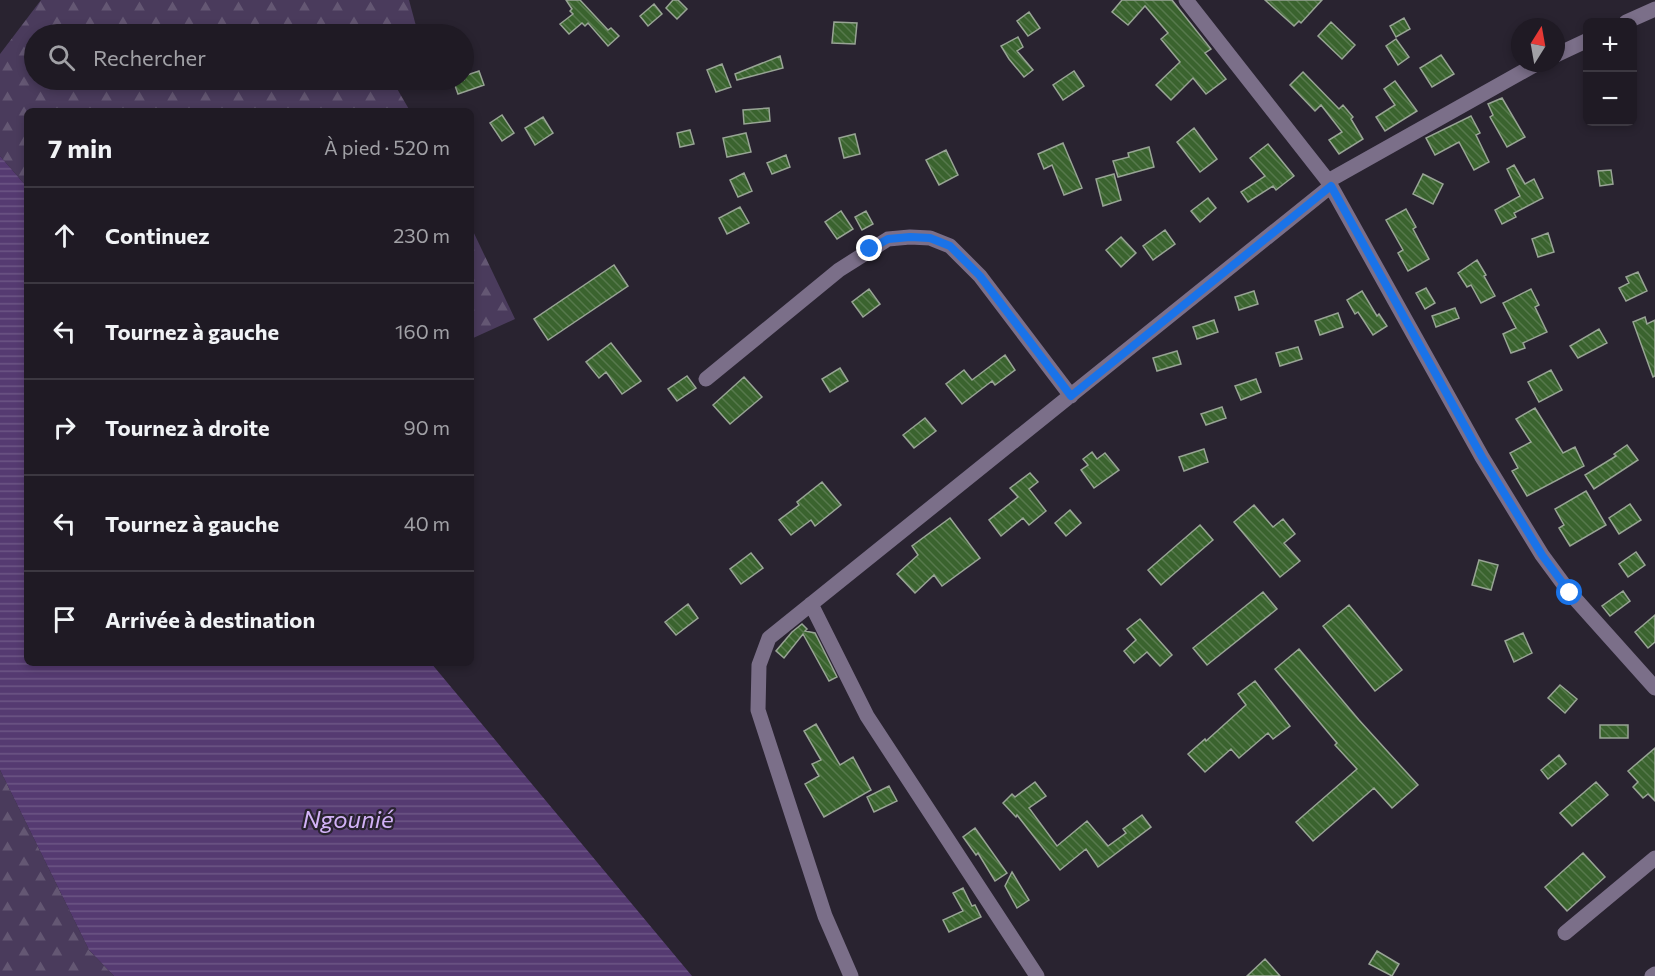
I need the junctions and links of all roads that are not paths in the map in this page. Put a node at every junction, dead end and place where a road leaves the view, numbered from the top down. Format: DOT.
graph roads {
  1 [pos="1186,0"];
  2 [pos="1655,9"];
  3 [pos="1635,18"];
  4 [pos="1583,42"];
  5 [pos="1565,51"];
  6 [pos="1523,72"];
  7 [pos="1330,184"];
  8 [pos="706,379"];
  9 [pos="1071,396"];
  10 [pos="811,604"];
  11 [pos="1655,688"];
  12 [pos="1655,858"];
  13 [pos="1565,933"];
  14 [pos="851,976"];
  15 [pos="1037,976"];
  1 -- 7 [label="street"];
  2 -- 3 [label="street"];
  4 -- 5 [label="street"];
  6 -- 7 [label="street"];
  7 -- 9 [label="street"];
  7 -- 11 [label="street"];
  8 -- 9 [label="street"];
  9 -- 10 [label="street"];
  10 -- 14 [label="street"];
  10 -- 15 [label="street"];
  12 -- 13 [label="street"];
}
